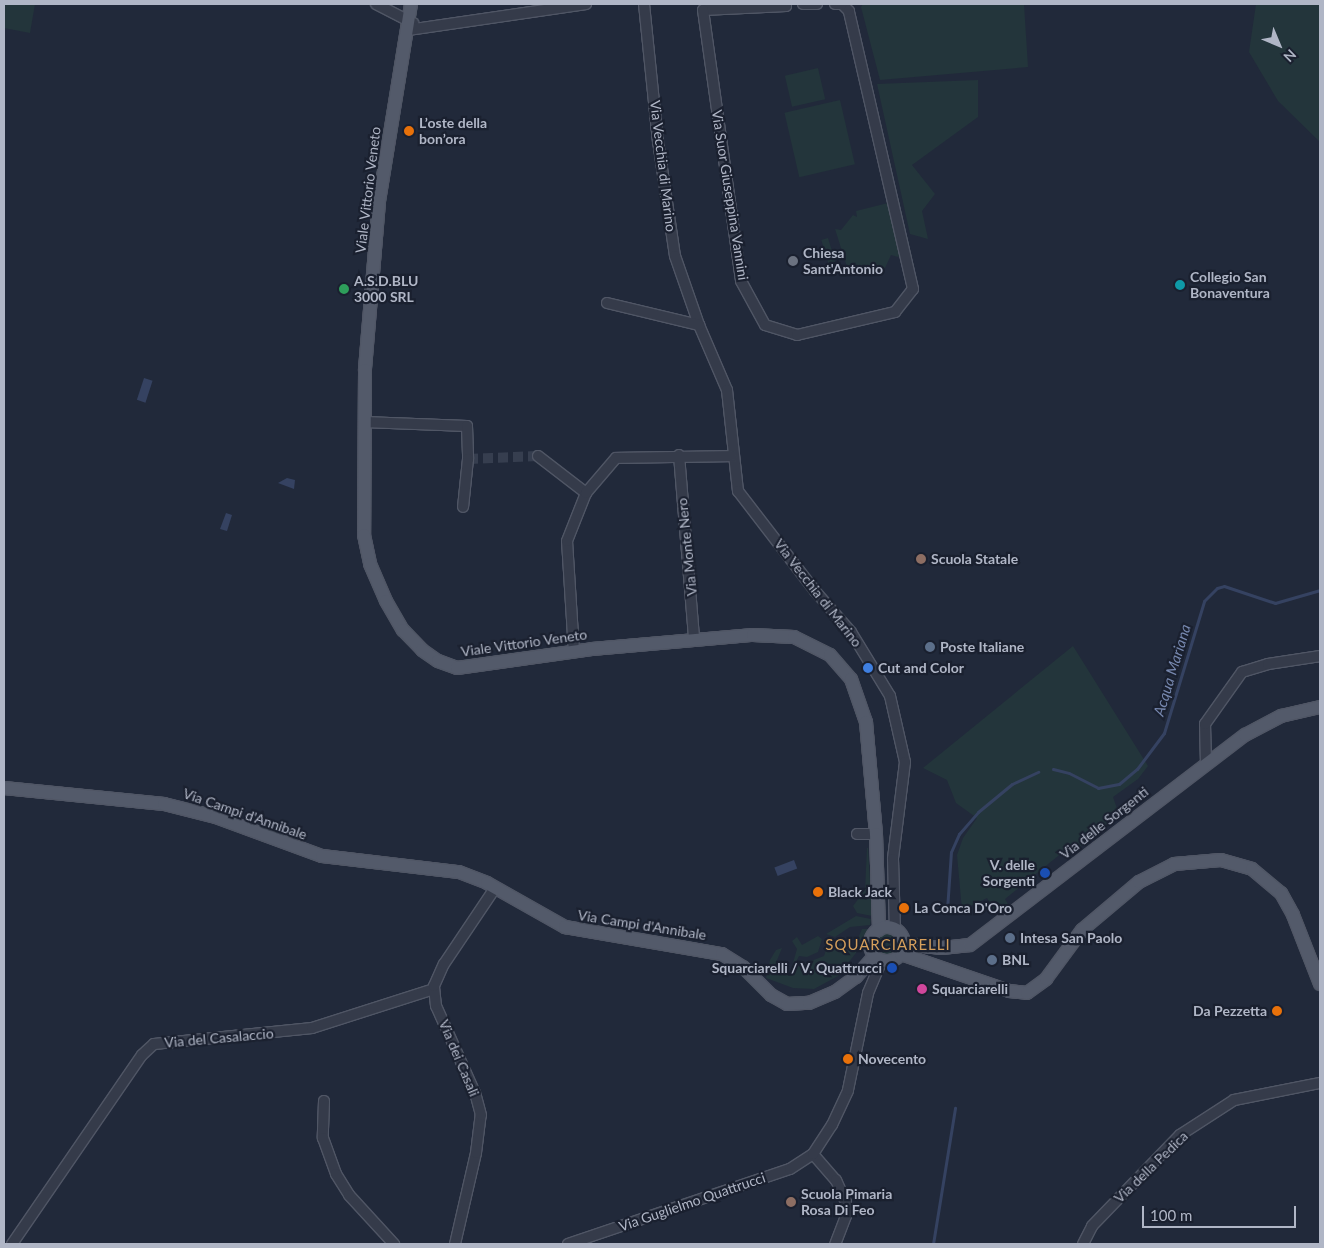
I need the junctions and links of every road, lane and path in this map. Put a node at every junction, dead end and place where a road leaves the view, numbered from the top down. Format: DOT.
graph roads {
  1 [pos="376,4"];
  2 [pos="411,4"];
  3 [pos="586,4"];
  4 [pos="644,4"];
  5 [pos="786,4"];
  6 [pos="802,4"];
  7 [pos="817,4"];
  8 [pos="835,4"];
  9 [pos="408,26"];
  10 [pos="607,303"];
  11 [pos="699,325"];
  12 [pos="364,422"];
  13 [pos="679,455"];
  14 [pos="538,456"];
  15 [pos="732,456"];
  16 [pos="586,493"];
  17 [pos="463,507"];
  18 [pos="694,639"];
  19 [pos="574,652"];
  20 [pos="1320,656"];
  21 [pos="1320,707"];
  22 [pos="1206,764"];
  23 [pos="4,788"];
  24 [pos="857,834"];
  25 [pos="876,834"];
  26 [pos="496,888"];
  27 [pos="895,929"];
  28 [pos="879,930"];
  29 [pos="902,949"];
  30 [pos="878,958"];
  31 [pos="1320,984"];
  32 [pos="434,989"];
  33 [pos="1320,1083"];
  34 [pos="324,1102"];
  35 [pos="813,1154"];
  36 [pos="12,1244"];
  37 [pos="394,1244"];
  38 [pos="455,1244"];
  39 [pos="568,1244"];
  40 [pos="835,1244"];
  41 [pos="1083,1244"];
  1 -- 9 [label="street"];
  2 -- 9 [label="main road, Viale Vittorio Veneto"];
  3 -- 9 [label="street"];
  4 -- 11 [label="street, Via Vecchia di Marino"];
  5 -- 8 [label="street, Via Suor Giuseppina Vannini"];
  6 -- 7 [label="street"];
  9 -- 12 [label="main road, Viale Vittorio Veneto"];
  10 -- 11 [label="street"];
  11 -- 15 [label="street, Via Vecchia di Marino"];
  12 -- 17 [label="street"];
  12 -- 19 [label="main road, Viale Vittorio Veneto"];
  13 -- 15 [label="street"];
  13 -- 16 [label="street"];
  13 -- 18 [label="street, Via Monte Nero"];
  14 -- 16 [label="street"];
  15 -- 27 [label="street, Via Vecchia di Marino"];
  16 -- 19 [label="street"];
  18 -- 19 [label="main road, Viale Vittorio Veneto"];
  18 -- 25 [label="main road, Viale Vittorio Veneto"];
  20 -- 22 [label="street"];
  21 -- 22 [label="main road, Via delle Sorgenti"];
  22 -- 29 [label="main road, Via delle Sorgenti"];
  23 -- 26 [label="main road, Via Campi d'Annibale"];
  24 -- 25 [label="street"];
  25 -- 28 [label="main road, Viale Vittorio Veneto"];
  26 -- 30 [label="main road, Via Campi d'Annibale"];
  26 -- 32 [label="street"];
  27 -- 28 [label="main road"];
  27 -- 29 [label="main road"];
  28 -- 30 [label="main road"];
  29 -- 30 [label="main road"];
  29 -- 31 [label="main road"];
  30 -- 35 [label="street, Via Guglielmo Quattrucci"];
  32 -- 36 [label="street, Via del Casalaccio"];
  32 -- 38 [label="street, Via dei Casali"];
  33 -- 41 [label="street, Via della Pedica"];
  34 -- 37 [label="street"];
  35 -- 39 [label="street, Via Guglielmo Quattrucci"];
  35 -- 40 [label="street"];
}
